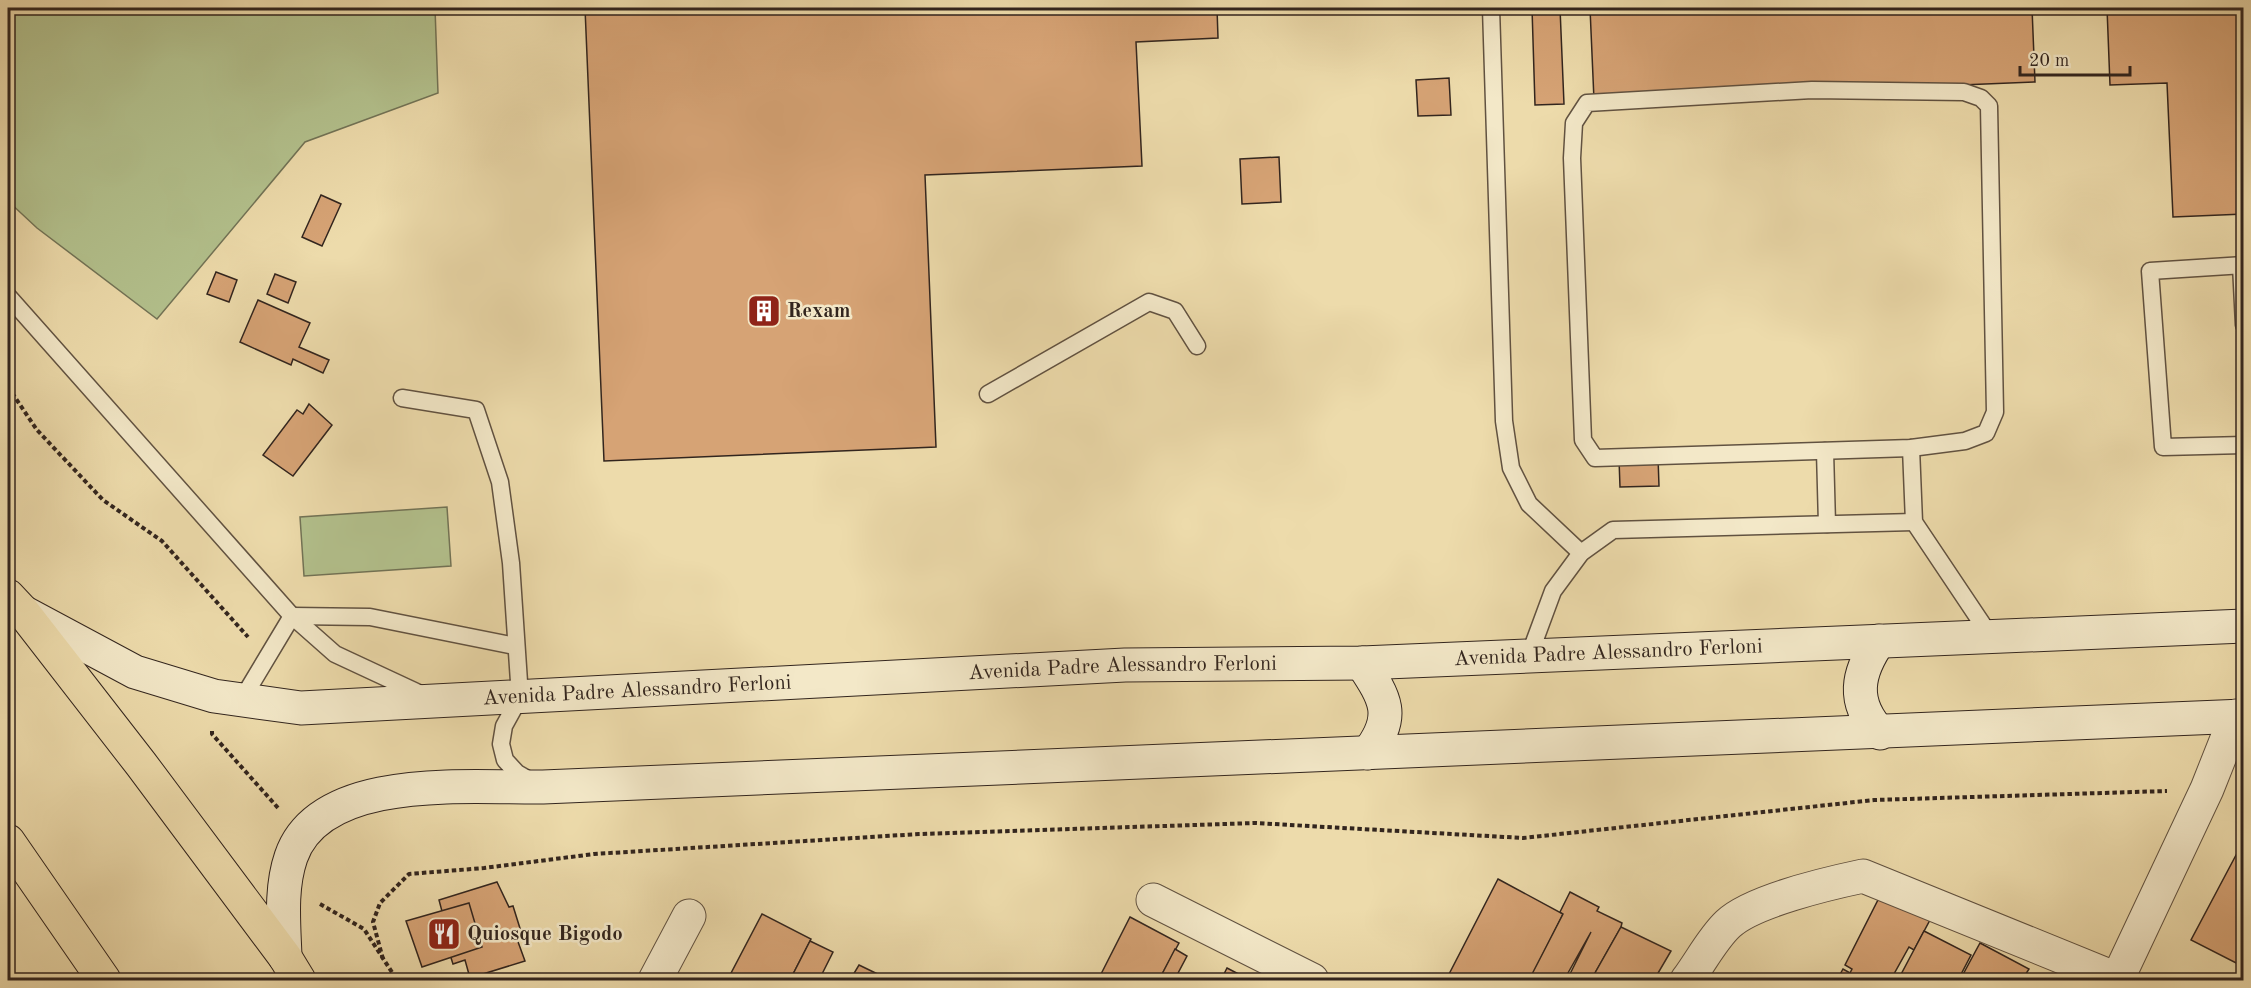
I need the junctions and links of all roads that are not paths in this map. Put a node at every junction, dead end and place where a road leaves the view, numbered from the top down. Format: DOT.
graph roads {
  1 [pos="1491,8"];
  2 [pos="2242,265"];
  3 [pos="8,296"];
  4 [pos="2244,325"];
  5 [pos="1197,346"];
  6 [pos="988,394"];
  7 [pos="402,398"];
  8 [pos="2244,445"];
  9 [pos="1911,448"];
  10 [pos="1825,451"];
  11 [pos="1914,522"];
  12 [pos="1827,524"];
  13 [pos="1581,553"];
  14 [pos="15,604"];
  15 [pos="292,616"];
  16 [pos="2244,626"];
  17 [pos="1991,637"];
  18 [pos="1879,641"];
  19 [pos="515,646"];
  20 [pos="1529,656"];
  21 [pos="1362,663"];
  22 [pos="520,697"];
  23 [pos="227,699"];
  24 [pos="441,702"];
  25 [pos="2240,716"];
  26 [pos="1880,733"];
  27 [pos="1368,753"];
  28 [pos="543,787"];
  29 [pos="8,841"];
  30 [pos="1153,900"];
  31 [pos="689,916"];
  32 [pos="292,969"];
  33 [pos="2118,980"];
  34 [pos="104,981"];
  35 [pos="655,981"];
  36 [pos="1312,981"];
  37 [pos="1687,981"];
  1 -- 13 [label="lane"];
  2 -- 4 [label="lane"];
  2 -- 8 [label="lane"];
  3 -- 15 [label="lane"];
  5 -- 6 [label="lane"];
  7 -- 19 [label="lane"];
  9 -- 10 [label="lane"];
  9 -- 10 [label="lane"];
  9 -- 11 [label="lane"];
  10 -- 12 [label="lane"];
  11 -- 12 [label="lane"];
  11 -- 17 [label="lane"];
  12 -- 13 [label="lane"];
  13 -- 20 [label="lane"];
  14 -- 23 [label="main road, Avenida Padre Alessandro Ferloni"];
  14 -- 32 [label="main road"];
  15 -- 19 [label="lane"];
  15 -- 23 [label="lane"];
  15 -- 24 [label="lane"];
  16 -- 17 [label="main road, Avenida Padre Alessandro Ferloni"];
  17 -- 18 [label="main road, Avenida Padre Alessandro Ferloni"];
  18 -- 20 [label="main road, Avenida Padre Alessandro Ferloni"];
  18 -- 26 [label="main road"];
  19 -- 22 [label="lane"];
  20 -- 21 [label="main road, Avenida Padre Alessandro Ferloni"];
  21 -- 22 [label="main road, Avenida Padre Alessandro Ferloni"];
  21 -- 27 [label="main road"];
  22 -- 24 [label="main road, Avenida Padre Alessandro Ferloni"];
  22 -- 28 [label="lane"];
  23 -- 24 [label="main road, Avenida Padre Alessandro Ferloni"];
  25 -- 26 [label="main road"];
  25 -- 33 [label="main road"];
  26 -- 27 [label="main road"];
  27 -- 28 [label="main road"];
  28 -- 32 [label="main road"];
  29 -- 34 [label="main road"];
  30 -- 36 [label="main road"];
  31 -- 35 [label="main road"];
  33 -- 37 [label="main road"];
}
